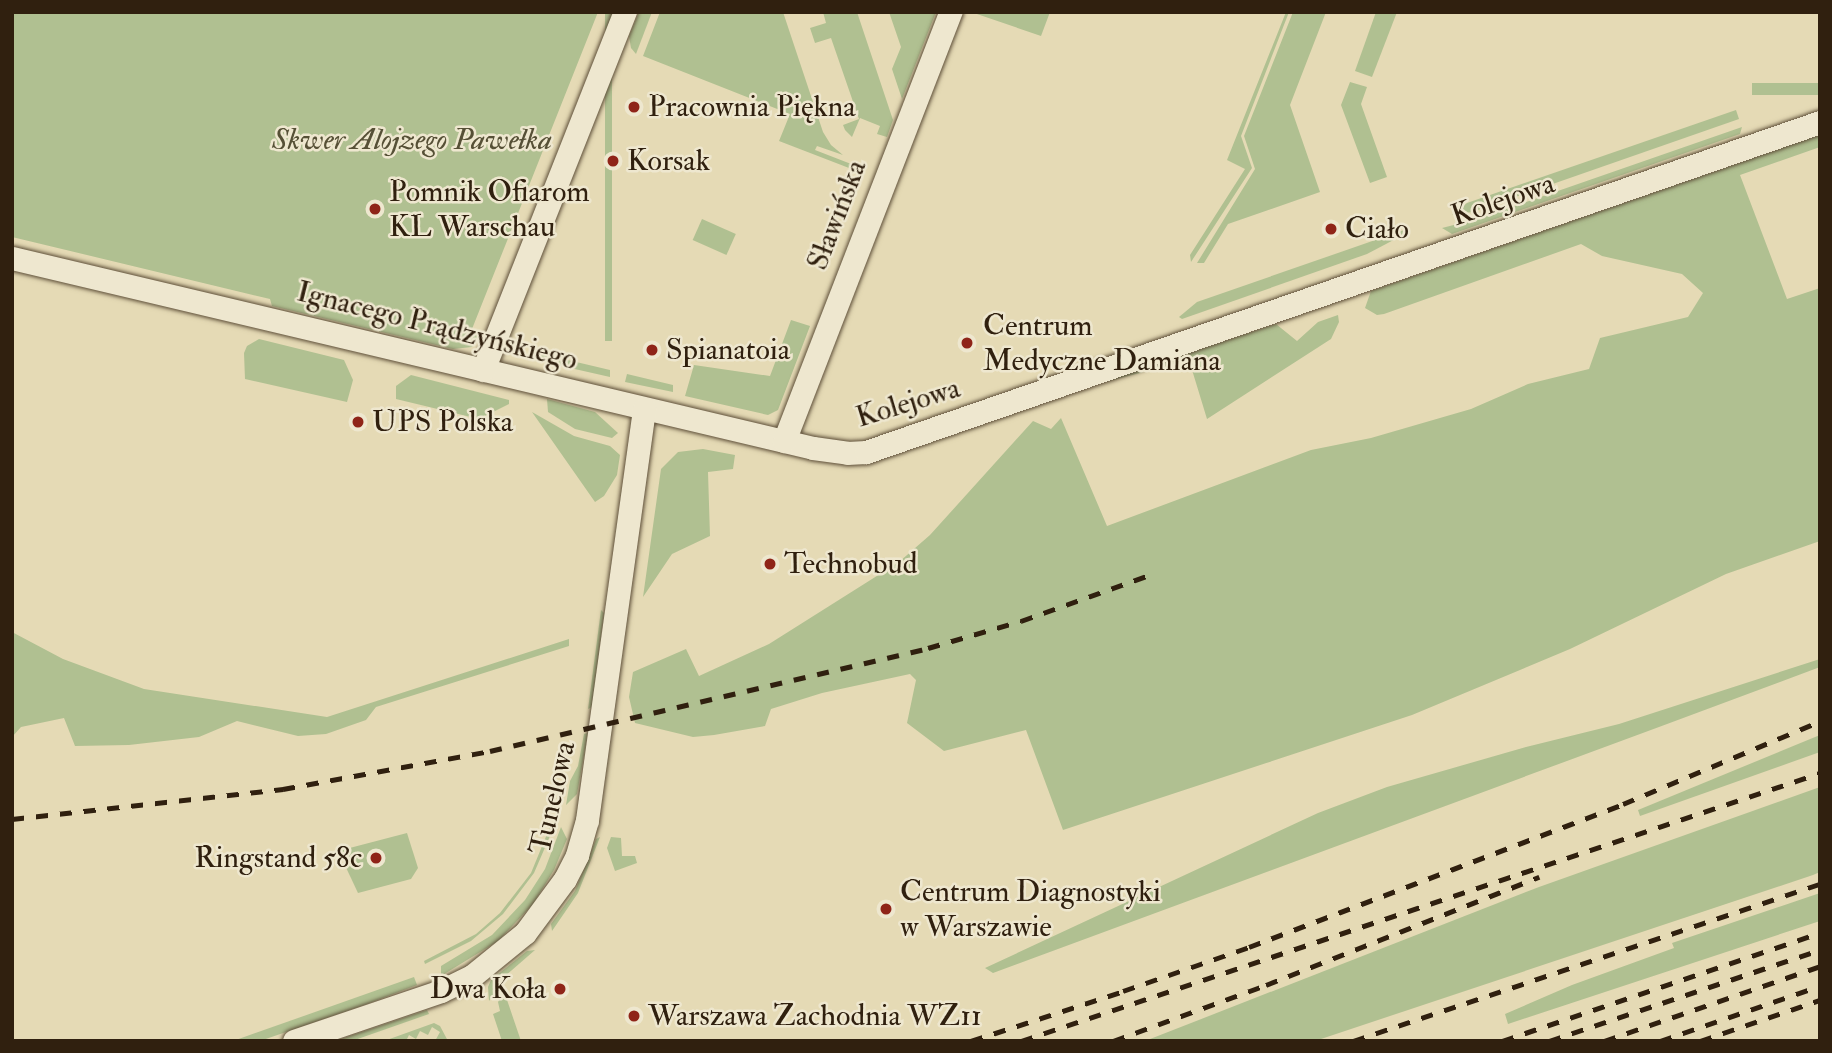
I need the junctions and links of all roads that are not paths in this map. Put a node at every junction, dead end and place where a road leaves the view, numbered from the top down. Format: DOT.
graph roads {
  1 [pos="625,12"];
  2 [pos="950,12"];
  3 [pos="1820,122"];
  4 [pos="12,258"];
  5 [pos="484,370"];
  6 [pos="644,409"];
  7 [pos="784,441"];
  8 [pos="848,453"];
  9 [pos="294,1041"];
  1 -- 5 [label="street"];
  2 -- 7 [label="street, Sławińska"];
  3 -- 8 [label="street, Kolejowa"];
  4 -- 5 [label="street, Ignacego Prądzyńskiego"];
  5 -- 6 [label="street, Ignacego Prądzyńskiego"];
  6 -- 7 [label="street, Ignacego Prądzyńskiego"];
  6 -- 9 [label="street, Tunelowa"];
  7 -- 8 [label="street, Ignacego Prądzyńskiego"];
}
